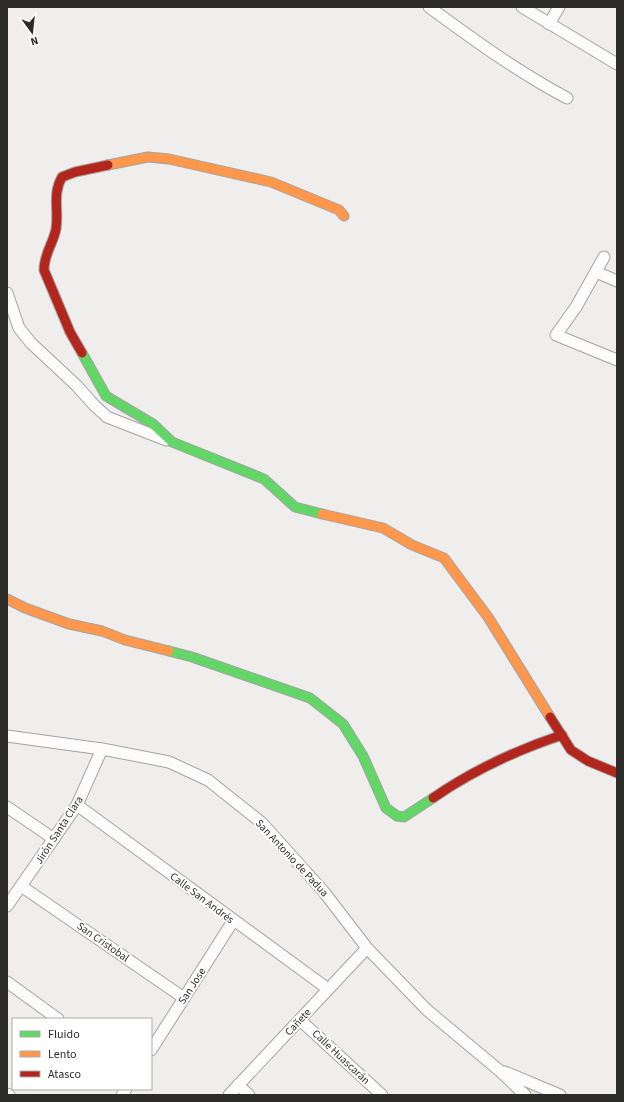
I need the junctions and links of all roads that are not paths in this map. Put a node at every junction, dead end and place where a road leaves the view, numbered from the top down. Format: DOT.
graph roads {
  1 [pos="429,7"];
  2 [pos="522,7"];
  3 [pos="560,7"];
  4 [pos="550,24"];
  5 [pos="617,64"];
  6 [pos="566,98"];
  7 [pos="344,216"];
  8 [pos="604,257"];
  9 [pos="596,272"];
  10 [pos="617,281"];
  11 [pos="7,293"];
  12 [pos="617,360"];
  13 [pos="172,442"];
  14 [pos="7,599"];
  15 [pos="562,735"];
  16 [pos="7,736"];
  17 [pos="102,749"];
  18 [pos="617,774"];
  19 [pos="77,805"];
  20 [pos="7,806"];
  21 [pos="54,839"];
  22 [pos="21,886"];
  23 [pos="7,906"];
  24 [pos="233,922"];
  25 [pos="367,948"];
  26 [pos="7,982"];
  27 [pos="328,989"];
  28 [pos="184,998"];
  29 [pos="57,1018"];
  30 [pos="300,1020"];
  31 [pos="152,1048"];
  32 [pos="500,1071"];
  33 [pos="238,1085"];
  34 [pos="229,1095"];
  35 [pos="248,1095"];
  36 [pos="382,1095"];
  37 [pos="525,1095"];
  38 [pos="560,1095"];
  1 -- 6 [label="street"];
  2 -- 4 [label="street"];
  3 -- 4 [label="street"];
  4 -- 5 [label="street"];
  7 -- 13 [label="street"];
  8 -- 9 [label="street"];
  9 -- 10 [label="street"];
  9 -- 12 [label="street"];
  11 -- 13 [label="street"];
  13 -- 15 [label="street"];
  14 -- 15 [label="street"];
  15 -- 18 [label="street"];
  16 -- 17 [label="street, San Antonio de Padua"];
  17 -- 19 [label="street, Jirón Santa Clara"];
  17 -- 25 [label="street, San Antonio de Padua"];
  19 -- 21 [label="street, Jirón Santa Clara"];
  19 -- 24 [label="street, Calle San Andrés"];
  20 -- 21 [label="street"];
  21 -- 22 [label="street, Jirón Santa Clara"];
  22 -- 23 [label="street, Jirón Santa Clara"];
  22 -- 28 [label="street, San Cristobal"];
  24 -- 27 [label="street, Calle San Andrés"];
  24 -- 28 [label="street, San Jose"];
  25 -- 27 [label="street, Cañete"];
  25 -- 32 [label="street, San Antonio de Padua"];
  26 -- 29 [label="street"];
  27 -- 30 [label="street, Cañete"];
  28 -- 31 [label="street, San Jose"];
  30 -- 33 [label="street, Cañete"];
  30 -- 36 [label="street, Calle Huascarán"];
  32 -- 37 [label="street, San Antonio de Padua"];
  32 -- 38 [label="street, San Antonio de Padua"];
  33 -- 34 [label="street, Cañete"];
  33 -- 35 [label="street"];
}
